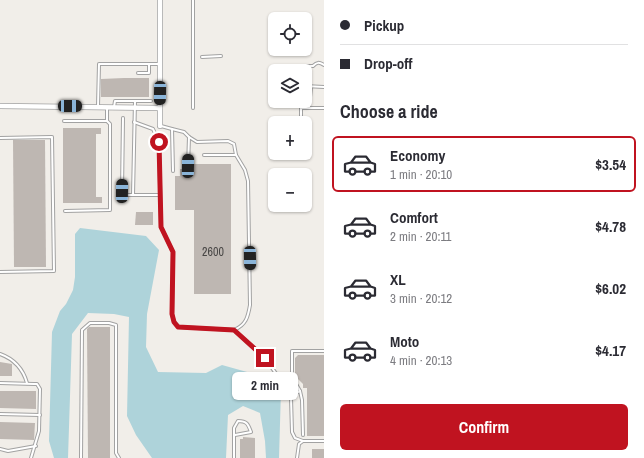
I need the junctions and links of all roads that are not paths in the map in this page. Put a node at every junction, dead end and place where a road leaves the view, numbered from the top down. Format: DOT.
graph roads {
  1 [pos="160,0"];
  2 [pos="193,0"];
  3 [pos="222,56"];
  4 [pos="202,57"];
  5 [pos="149,64"];
  6 [pos="160,64"];
  7 [pos="324,65"];
  8 [pos="312,66"];
  9 [pos="138,73"];
  10 [pos="312,87"];
  11 [pos="324,87"];
  12 [pos="135,101"];
  13 [pos="150,101"];
  14 [pos="0,106"];
  15 [pos="98,106"];
  16 [pos="107,106"];
  17 [pos="114,107"];
  18 [pos="135,107"];
  19 [pos="160,108"];
  20 [pos="193,108"];
  21 [pos="324,108"];
  22 [pos="301,116"];
  23 [pos="123,118"];
  24 [pos="64,121"];
  25 [pos="106,121"];
  26 [pos="134,122"];
  27 [pos="160,126"];
  28 [pos="172,129"];
  29 [pos="189,137"];
  30 [pos="0,138"];
  31 [pos="204,155"];
  32 [pos="236,155"];
  33 [pos="188,166"];
  34 [pos="173,171"];
  35 [pos="133,195"];
  36 [pos="160,195"];
  37 [pos="65,211"];
  38 [pos="0,272"];
  39 [pos="234,330"];
  40 [pos="324,351"];
  41 [pos="0,354"];
  42 [pos="0,382"];
  43 [pos="27,383"];
  44 [pos="300,391"];
  45 [pos="291,398"];
  46 [pos="0,414"];
  47 [pos="40,415"];
  48 [pos="235,435"];
  49 [pos="303,435"];
  50 [pos="304,441"];
  51 [pos="324,441"];
  52 [pos="36,446"];
  53 [pos="0,450"];
  54 [pos="31,458"];
  55 [pos="81,458"];
  56 [pos="119,458"];
  57 [pos="234,458"];
  58 [pos="297,458"];
  1 -- 6 [label="street"];
  2 -- 20 [label="lane"];
  3 -- 4 [label="lane"];
  5 -- 6 [label="lane"];
  5 -- 9 [label="lane"];
  5 -- 15 [label="lane"];
  6 -- 19 [label="street"];
  7 -- 8 [label="lane"];
  10 -- 11 [label="lane"];
  12 -- 13 [label="lane"];
  12 -- 17 [label="lane"];
  12 -- 18 [label="lane"];
  14 -- 15 [label="street"];
  15 -- 16 [label="street"];
  16 -- 17 [label="street"];
  16 -- 25 [label="lane"];
  17 -- 18 [label="street"];
  18 -- 19 [label="street"];
  18 -- 26 [label="lane"];
  19 -- 27 [label="street"];
  21 -- 22 [label="lane"];
  23 -- 35 [label="lane"];
  24 -- 25 [label="lane"];
  25 -- 37 [label="lane"];
  26 -- 35 [label="lane"];
  26 -- 36 [label="lane"];
  27 -- 28 [label="lane"];
  28 -- 29 [label="lane"];
  28 -- 34 [label="lane"];
  29 -- 32 [label="lane"];
  29 -- 33 [label="lane"];
  30 -- 38 [label="lane"];
  31 -- 32 [label="lane"];
  32 -- 39 [label="lane"];
  35 -- 36 [label="lane"];
  36 -- 39 [label="lane"];
  39 -- 45 [label="lane"];
  40 -- 44 [label="lane"];
  41 -- 43 [label="lane"];
  42 -- 43 [label="lane"];
  43 -- 47 [label="lane"];
  44 -- 45 [label="lane"];
  44 -- 49 [label="lane"];
  45 -- 50 [label="lane"];
  46 -- 47 [label="lane"];
  47 -- 52 [label="lane"];
  48 -- 48 [label="lane"];
  48 -- 57 [label="lane"];
  50 -- 51 [label="lane"];
  50 -- 58 [label="lane"];
  52 -- 53 [label="lane"];
  52 -- 54 [label="lane"];
  55 -- 56 [label="lane"];
}
